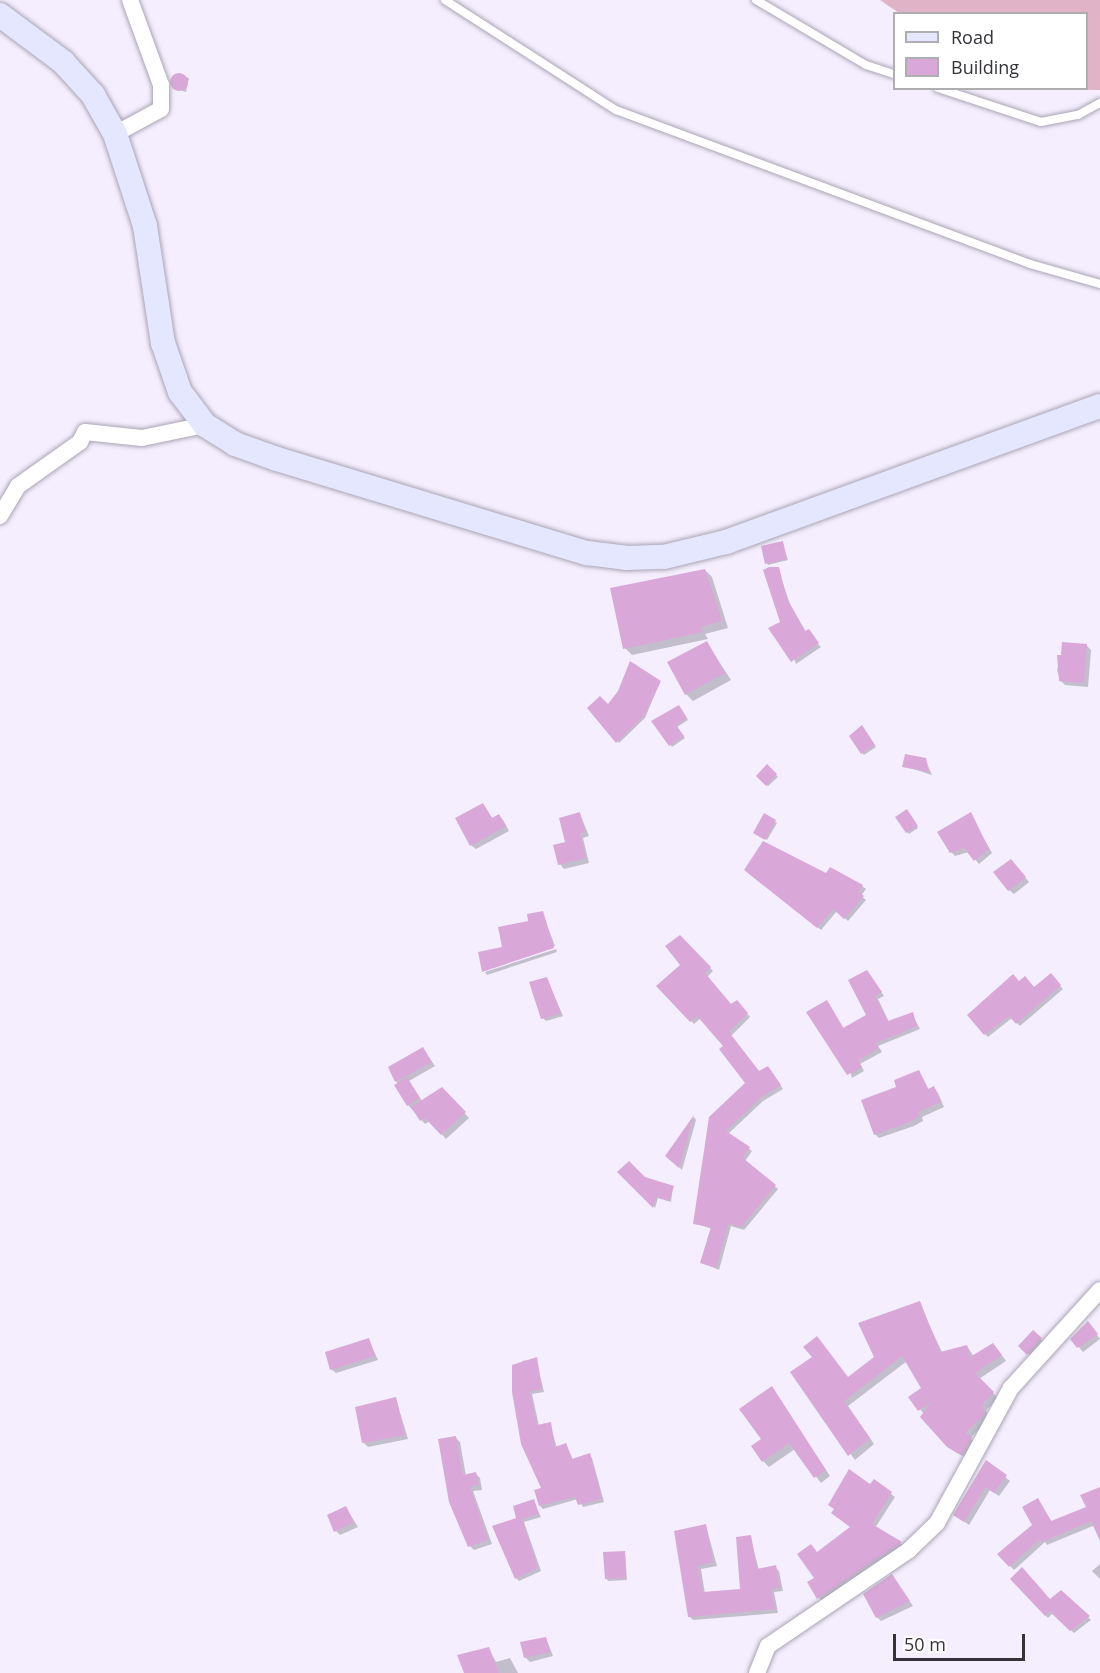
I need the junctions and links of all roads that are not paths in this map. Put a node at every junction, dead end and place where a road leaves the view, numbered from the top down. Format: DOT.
graph roads {
  1 [pos="130,0"];
  2 [pos="446,0"];
  3 [pos="756,0"];
  4 [pos="0,15"];
  5 [pos="893,74"];
  6 [pos="944,90"];
  7 [pos="1100,103"];
  8 [pos="115,134"];
  9 [pos="1100,284"];
  10 [pos="1100,406"];
  11 [pos="205,425"];
  12 [pos="0,516"];
  13 [pos="1100,1290"];
  14 [pos="758,1673"];
  1 -- 8 [label="street"];
  2 -- 9 [label="lane"];
  3 -- 5 [label="lane"];
  4 -- 8 [label="main road"];
  6 -- 7 [label="lane"];
  8 -- 11 [label="main road"];
  10 -- 11 [label="main road"];
  11 -- 12 [label="street"];
  13 -- 14 [label="street"];
}
